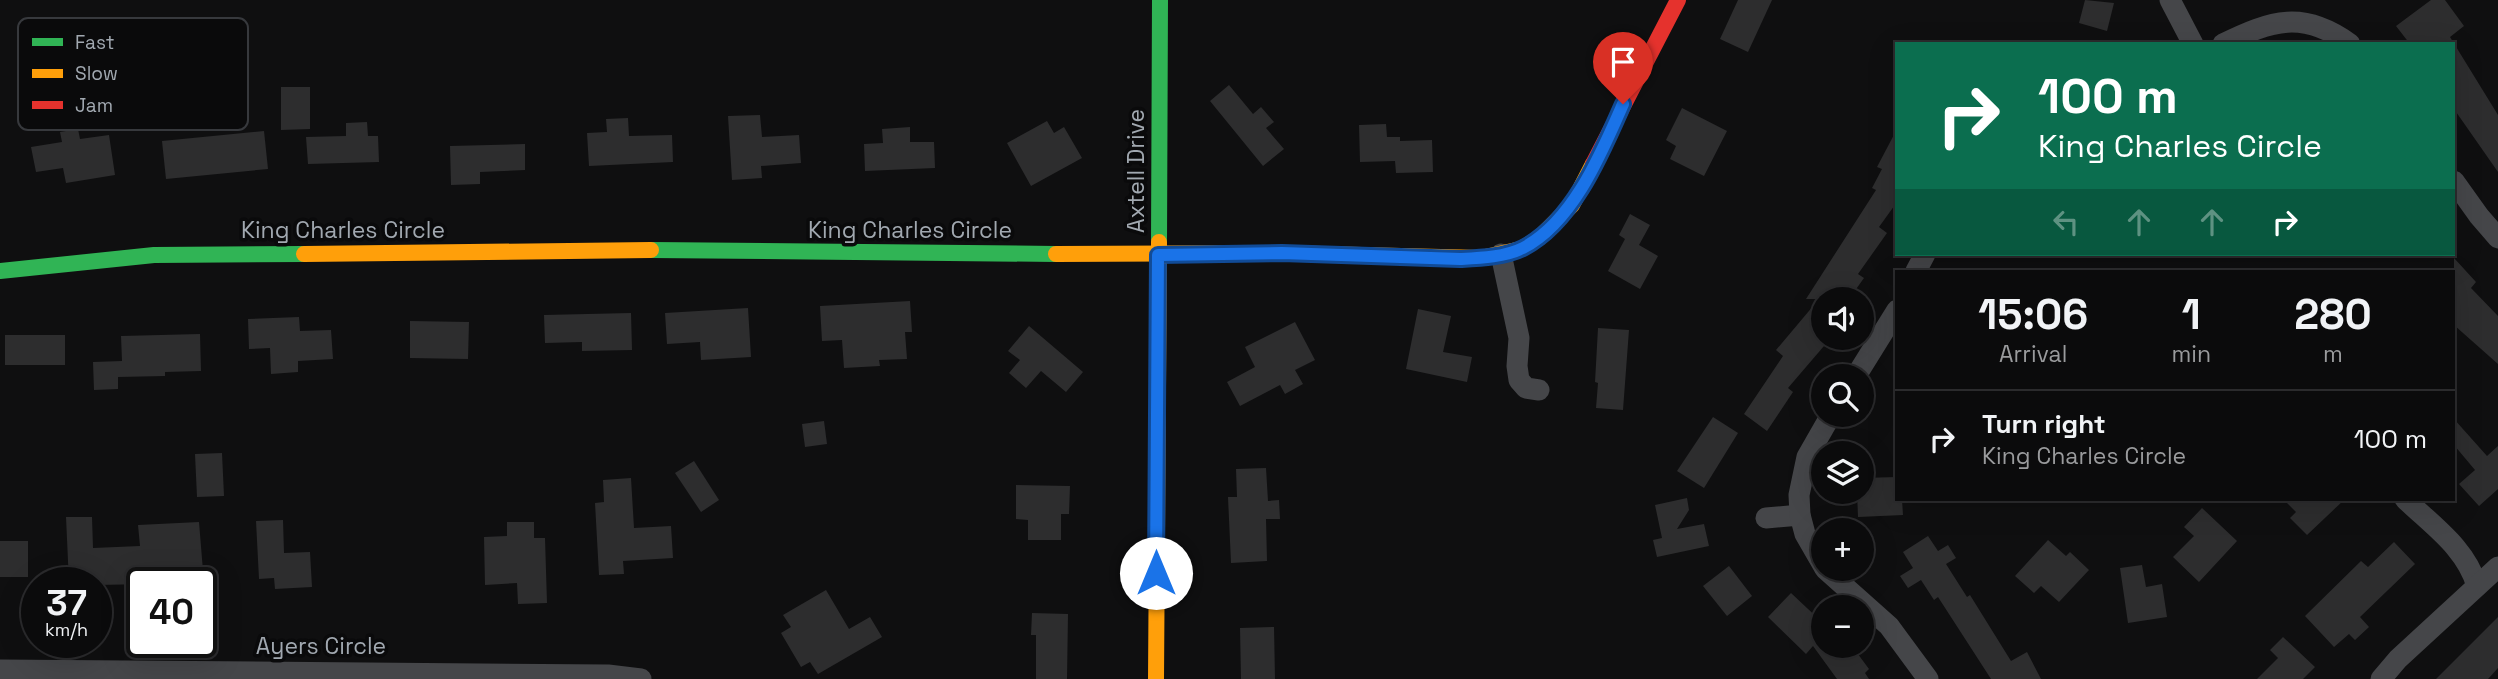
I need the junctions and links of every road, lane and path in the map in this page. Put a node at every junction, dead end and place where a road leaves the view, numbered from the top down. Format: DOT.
graph roads {
  1 [pos="1160,0"];
  2 [pos="1678,0"];
  3 [pos="2171,0"];
  4 [pos="2192,42"];
  5 [pos="2228,42"];
  6 [pos="2347,42"];
  7 [pos="2455,182"];
  8 [pos="2498,238"];
  9 [pos="1501,254"];
  10 [pos="1158,255"];
  11 [pos="0,271"];
  12 [pos="1895,313"];
  13 [pos="1863,364"];
  14 [pos="1539,390"];
  15 [pos="1824,427"];
  16 [pos="2406,501"];
  17 [pos="1800,514"];
  18 [pos="1766,518"];
  19 [pos="1811,545"];
  20 [pos="2498,567"];
  21 [pos="1839,581"];
  22 [pos="2477,586"];
  23 [pos="0,670"];
  24 [pos="641,679"];
  25 [pos="1156,679"];
  26 [pos="1928,679"];
  27 [pos="2381,679"];
  1 -- 10 [label="street, Axtell Drive"];
  2 -- 9 [label="street, King Charles Circle"];
  3 -- 4 [label="street"];
  5 -- 6 [label="street"];
  7 -- 8 [label="street"];
  9 -- 10 [label="street, King Charles Circle"];
  9 -- 14 [label="street"];
  10 -- 11 [label="street, King Charles Circle"];
  10 -- 25 [label="street, Axtell Drive"];
  12 -- 13 [label="street"];
  15 -- 17 [label="street"];
  16 -- 22 [label="street"];
  17 -- 18 [label="street"];
  17 -- 19 [label="street"];
  20 -- 22 [label="street"];
  21 -- 26 [label="street"];
  22 -- 27 [label="street"];
  23 -- 24 [label="street, Ayers Circle"];
}
